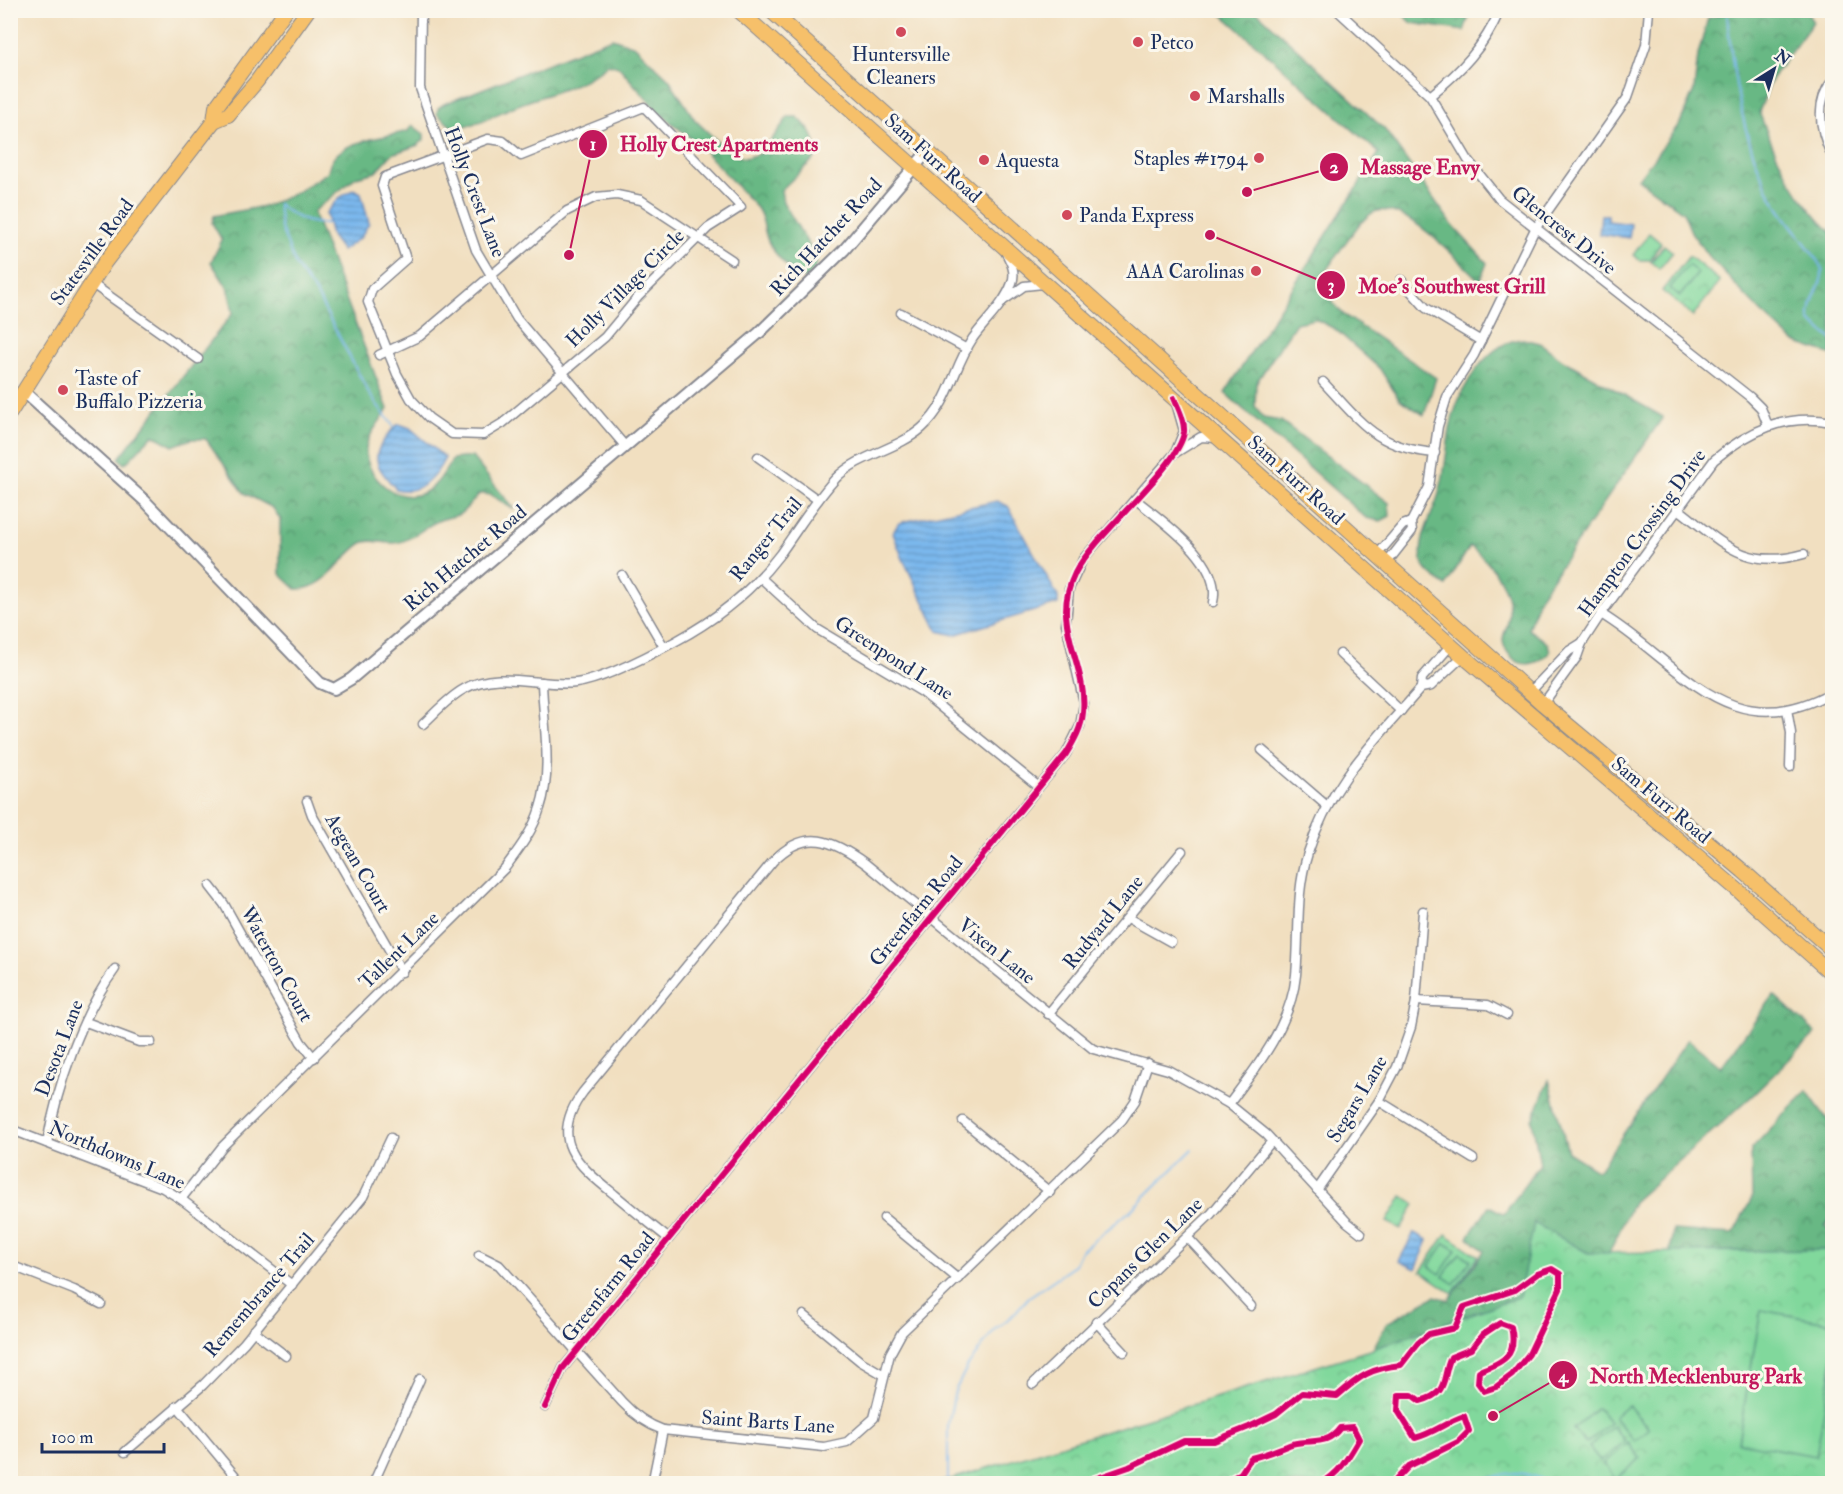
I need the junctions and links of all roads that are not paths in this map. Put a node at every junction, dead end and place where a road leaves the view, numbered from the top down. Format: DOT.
graph roads {
  1 [pos="286,10"];
  2 [pos="308,10"];
  3 [pos="421,10"];
  4 [pos="738,10"];
  5 [pos="1337,10"];
  6 [pos="1500,10"];
  7 [pos="1649,10"];
  8 [pos="770,11"];
  9 [pos="1833,81"];
  10 [pos="1430,96"];
  11 [pos="214,120"];
  12 [pos="927,152"];
  13 [pos="442,154"];
  14 [pos="1833,156"];
  15 [pos="914,167"];
  16 [pos="1535,229"];
  17 [pos="699,238"];
  18 [pos="1004,247"];
  19 [pos="732,260"];
  20 [pos="491,277"];
  21 [pos="1401,280"];
  22 [pos="92,283"];
  23 [pos="1047,285"];
  24 [pos="1004,300"];
  25 [pos="901,313"];
  26 [pos="1481,341"];
  27 [pos="967,349"];
  28 [pos="383,353"];
  29 [pos="198,359"];
  30 [pos="562,373"];
  31 [pos="1323,382"];
  32 [pos="24,392"];
  33 [pos="1174,398"];
  34 [pos="10,413"];
  35 [pos="1833,422"];
  36 [pos="1768,426"];
  37 [pos="1220,439"];
  38 [pos="626,446"];
  39 [pos="1175,453"];
  40 [pos="1435,453"];
  41 [pos="758,457"];
  42 [pos="1259,473"];
  43 [pos="1136,499"];
  44 [pos="818,500"];
  45 [pos="1677,508"];
  46 [pos="1411,522"];
  47 [pos="1804,554"];
  48 [pos="1382,559"];
  49 [pos="622,574"];
  50 [pos="761,578"];
  51 [pos="1213,602"];
  52 [pos="1601,614"];
  53 [pos="1582,643"];
  54 [pos="1451,645"];
  55 [pos="664,647"];
  56 [pos="1340,654"];
  57 [pos="1463,656"];
  58 [pos="542,682"];
  59 [pos="1421,688"];
  60 [pos="1530,692"];
  61 [pos="1833,692"];
  62 [pos="1543,704"];
  63 [pos="1786,709"];
  64 [pos="1401,711"];
  65 [pos="423,724"];
  66 [pos="1590,744"];
  67 [pos="1262,750"];
  68 [pos="1790,766"];
  69 [pos="1039,787"];
  70 [pos="308,801"];
  71 [pos="1327,806"];
  72 [pos="1182,851"];
  73 [pos="210,886"];
  74 [pos="1740,892"];
  75 [pos="1423,911"];
  76 [pos="1128,918"];
  77 [pos="931,919"];
  78 [pos="1171,942"];
  79 [pos="1833,950"];
  80 [pos="1833,961"];
  81 [pos="115,969"];
  82 [pos="402,972"];
  83 [pos="1833,974"];
  84 [pos="1416,1001"];
  85 [pos="1048,1014"];
  86 [pos="1507,1015"];
  87 [pos="86,1022"];
  88 [pos="152,1042"];
  89 [pos="314,1058"];
  90 [pos="1148,1063"];
  91 [pos="1379,1101"];
  92 [pos="1229,1104"];
  93 [pos="963,1121"];
  94 [pos="10,1130"];
  95 [pos="391,1138"];
  96 [pos="1272,1141"];
  97 [pos="47,1143"];
  98 [pos="1473,1159"];
  99 [pos="1317,1190"];
  100 [pos="1050,1192"];
  101 [pos="181,1199"];
  102 [pos="884,1218"];
  103 [pos="1361,1233"];
  104 [pos="669,1238"];
  105 [pos="1188,1238"];
  106 [pos="479,1255"];
  107 [pos="10,1265"];
  108 [pos="958,1279"];
  109 [pos="292,1285"];
  110 [pos="101,1304"];
  111 [pos="1251,1306"];
  112 [pos="804,1315"];
  113 [pos="1096,1322"];
  114 [pos="254,1331"];
  115 [pos="577,1351"];
  116 [pos="1125,1352"];
  117 [pos="286,1356"];
  118 [pos="884,1375"];
  119 [pos="420,1379"];
  120 [pos="1033,1384"];
  121 [pos="177,1406"];
  122 [pos="545,1407"];
  123 [pos="663,1430"];
  124 [pos="125,1452"];
  125 [pos="242,1484"];
  126 [pos="373,1484"];
  127 [pos="652,1484"];
  1 -- 11 [label="main road, Statesville Road"];
  2 -- 11 [label="main road, Statesville Road"];
  3 -- 13 [label="street, Holly Crest Lane"];
  4 -- 15 [label="main road, Sam Furr Road"];
  5 -- 10 [label="street, Glencrest Drive"];
  6 -- 10 [label="street"];
  7 -- 16 [label="street"];
  8 -- 12 [label="main road, Sam Furr Road"];
  9 -- 14 [label="street"];
  10 -- 16 [label="street, Glencrest Drive"];
  11 -- 22 [label="main road, Statesville Road"];
  12 -- 15 [label="street, Rich Hatchet Road"];
  12 -- 48 [label="main road, Sam Furr Road"];
  13 -- 17 [label="street, Holly Village Circle"];
  13 -- 20 [label="street, Holly Crest Lane"];
  13 -- 28 [label="street, Holly Village Circle"];
  15 -- 18 [label="main road, Sam Furr Road"];
  15 -- 38 [label="street, Rich Hatchet Road"];
  16 -- 26 [label="street"];
  16 -- 36 [label="street, Glencrest Drive"];
  17 -- 19 [label="street"];
  17 -- 20 [label="street"];
  17 -- 30 [label="street, Holly Village Circle"];
  18 -- 23 [label="main road, Sam Furr Road"];
  18 -- 24 [label="street, Ranger Trail"];
  20 -- 28 [label="street"];
  20 -- 30 [label="street, Holly Crest Lane"];
  21 -- 26 [label="street"];
  22 -- 29 [label="street"];
  22 -- 32 [label="main road, Statesville Road"];
  23 -- 24 [label="street, Ranger Trail"];
  23 -- 33 [label="main road, Sam Furr Road"];
  24 -- 27 [label="street, Ranger Trail"];
  25 -- 27 [label="street"];
  26 -- 40 [label="street"];
  27 -- 44 [label="street, Ranger Trail"];
  28 -- 30 [label="street, Holly Village Circle"];
  30 -- 38 [label="street, Holly Crest Lane"];
  31 -- 40 [label="street"];
  32 -- 34 [label="main road, Statesville Road"];
  32 -- 38 [label="street, Rich Hatchet Road"];
  33 -- 37 [label="main road, Sam Furr Road"];
  33 -- 39 [label="street, Greenfarm Road"];
  35 -- 36 [label="street, Hampton Crossing Drive"];
  36 -- 45 [label="street, Hampton Crossing Drive"];
  37 -- 39 [label="street, Greenfarm Road"];
  37 -- 42 [label="main road, Sam Furr Road"];
  39 -- 43 [label="street, Greenfarm Road"];
  40 -- 46 [label="street"];
  41 -- 44 [label="street"];
  42 -- 48 [label="main road"];
  42 -- 54 [label="main road, Sam Furr Road"];
  43 -- 51 [label="street"];
  43 -- 69 [label="street, Greenfarm Road"];
  44 -- 50 [label="street, Ranger Trail"];
  45 -- 47 [label="street"];
  45 -- 52 [label="street, Hampton Crossing Drive"];
  46 -- 48 [label="street"];
  46 -- 48 [label="street"];
  48 -- 60 [label="main road, Sam Furr Road"];
  49 -- 55 [label="street"];
  50 -- 55 [label="street, Ranger Trail"];
  50 -- 69 [label="street, Greenpond Lane"];
  52 -- 53 [label="street, Hampton Crossing Drive"];
  52 -- 63 [label="street"];
  53 -- 60 [label="street, Hampton Crossing Drive"];
  53 -- 62 [label="street, Hampton Crossing Drive"];
  54 -- 57 [label="main road, Sam Furr Road"];
  54 -- 59 [label="street"];
  54 -- 66 [label="main road"];
  55 -- 58 [label="street, Ranger Trail"];
  56 -- 64 [label="street"];
  57 -- 59 [label="street"];
  57 -- 74 [label="main road, Sam Furr Road"];
  58 -- 65 [label="street, Ranger Trail"];
  58 -- 82 [label="street, Tallent Lane"];
  59 -- 64 [label="street"];
  60 -- 62 [label="main road, Sam Furr Road"];
  61 -- 63 [label="street"];
  62 -- 66 [label="main road, Sam Furr Road"];
  63 -- 68 [label="street"];
  64 -- 71 [label="street"];
  66 -- 79 [label="main road, Sam Furr Road"];
  67 -- 71 [label="street"];
  69 -- 77 [label="street, Greenfarm Road"];
  70 -- 82 [label="street, Aegean Court"];
  71 -- 92 [label="street"];
  72 -- 76 [label="street, Rudyard Lane"];
  73 -- 89 [label="street, Waterton Court"];
  74 -- 80 [label="main road"];
  74 -- 83 [label="main road, Sam Furr Road"];
  75 -- 84 [label="street, Segars Lane"];
  76 -- 78 [label="street"];
  76 -- 85 [label="street, Rudyard Lane"];
  77 -- 85 [label="street, Vixen Lane"];
  77 -- 104 [label="street, Greenfarm Road"];
  77 -- 104 [label="street, Vixen Lane"];
  81 -- 87 [label="street, Desota Lane"];
  82 -- 89 [label="street, Tallent Lane"];
  84 -- 86 [label="street"];
  84 -- 91 [label="street, Segars Lane"];
  85 -- 90 [label="street, Vixen Lane"];
  87 -- 88 [label="street"];
  87 -- 97 [label="street, Desota Lane"];
  89 -- 101 [label="street, Tallent Lane"];
  90 -- 92 [label="street, Vixen Lane"];
  90 -- 100 [label="street, Saint Barts Lane"];
  91 -- 98 [label="street"];
  91 -- 99 [label="street, Segars Lane"];
  92 -- 96 [label="street, Vixen Lane"];
  93 -- 100 [label="street"];
  94 -- 97 [label="street, Northdowns Lane"];
  95 -- 109 [label="street, Remembrance Trail"];
  96 -- 99 [label="street, Vixen Lane"];
  96 -- 105 [label="street, Copans Glen Lane"];
  97 -- 101 [label="street, Northdowns Lane"];
  99 -- 103 [label="street, Vixen Lane"];
  100 -- 108 [label="street, Saint Barts Lane"];
  101 -- 109 [label="street, Northdowns Lane"];
  102 -- 108 [label="street"];
  104 -- 115 [label="street, Greenfarm Road"];
  105 -- 111 [label="street"];
  105 -- 113 [label="street, Copans Glen Lane"];
  106 -- 115 [label="street, Saint Barts Lane"];
  107 -- 110 [label="street"];
  108 -- 118 [label="street, Saint Barts Lane"];
  109 -- 114 [label="street, Remembrance Trail"];
  112 -- 118 [label="street"];
  113 -- 116 [label="street"];
  113 -- 120 [label="street, Copans Glen Lane"];
  114 -- 117 [label="street"];
  114 -- 121 [label="street, Remembrance Trail"];
  115 -- 122 [label="street, Greenfarm Road"];
  115 -- 123 [label="street, Saint Barts Lane"];
  118 -- 123 [label="street, Saint Barts Lane"];
  119 -- 126 [label="street"];
  121 -- 124 [label="street, Remembrance Trail"];
  121 -- 125 [label="street"];
  123 -- 127 [label="street"];
}
